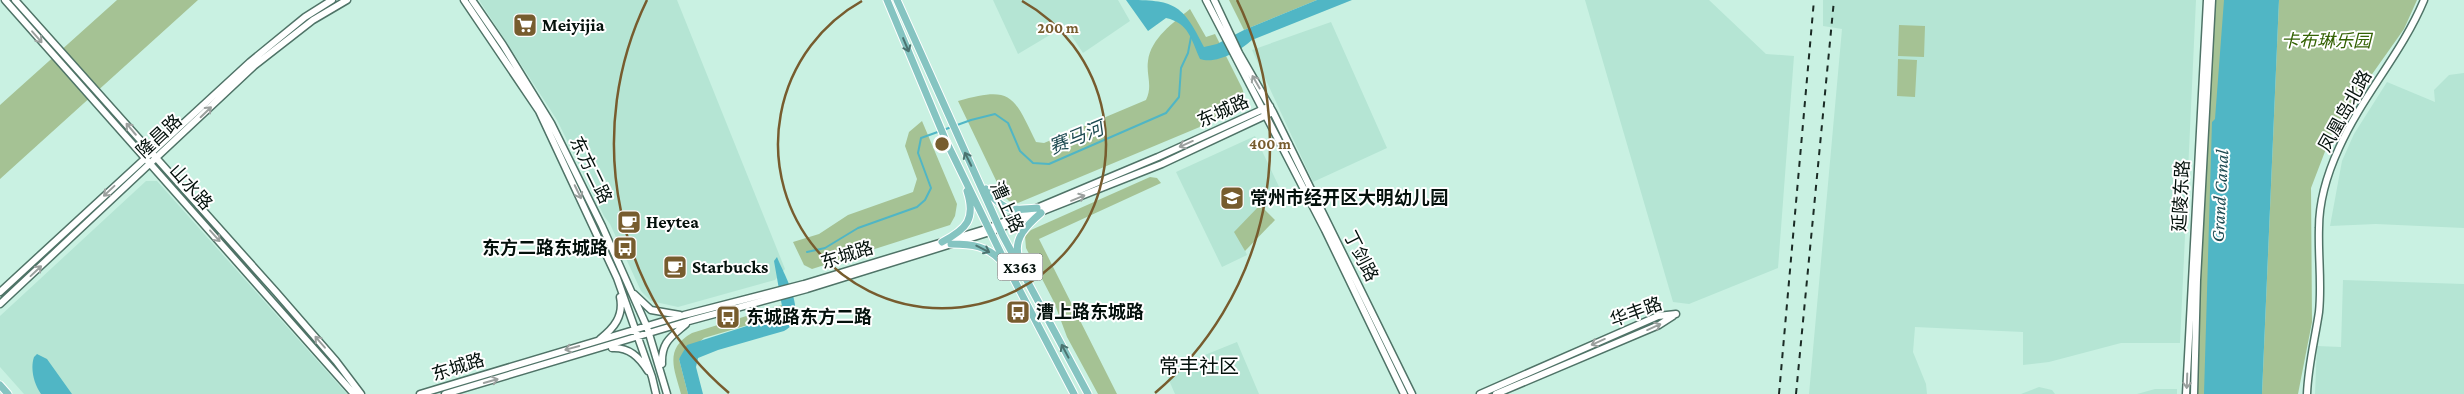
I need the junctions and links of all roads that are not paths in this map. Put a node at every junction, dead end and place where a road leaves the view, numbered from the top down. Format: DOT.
graph roads {
  1 [pos="5,0"];
  2 [pos="15,0"];
  3 [pos="332,0"];
  4 [pos="347,0"];
  5 [pos="464,0"];
  6 [pos="472,0"];
  7 [pos="888,0"];
  8 [pos="897,0"];
  9 [pos="1206,0"];
  10 [pos="1214,0"];
  11 [pos="2207,0"];
  12 [pos="2212,0"];
  13 [pos="2424,0"];
  14 [pos="1228,37"];
  15 [pos="1236,54"];
  16 [pos="1262,109"];
  17 [pos="1270,111"];
  18 [pos="148,156"];
  19 [pos="154,162"];
  20 [pos="959,167"];
  21 [pos="979,181"];
  22 [pos="1039,211"];
  23 [pos="999,226"];
  24 [pos="989,230"];
  25 [pos="942,242"];
  26 [pos="951,244"];
  27 [pos="1009,270"];
  28 [pos="617,278"];
  29 [pos="1028,281"];
  30 [pos="628,286"];
  31 [pos="794,289"];
  32 [pos="0,292"];
  33 [pos="775,294"];
  34 [pos="0,304"];
  35 [pos="684,315"];
  36 [pos="689,322"];
  37 [pos="647,327"];
  38 [pos="636,330"];
  39 [pos="650,335"];
  40 [pos="639,338"];
  41 [pos="596,342"];
  42 [pos="601,349"];
  43 [pos="662,373"];
  44 [pos="652,376"];
  45 [pos="0,385"];
  46 [pos="8,394"];
  47 [pos="354,394"];
  48 [pos="361,394"];
  49 [pos="420,394"];
  50 [pos="444,394"];
  51 [pos="656,394"];
  52 [pos="667,394"];
  53 [pos="1074,394"];
  54 [pos="1088,394"];
  55 [pos="1404,394"];
  56 [pos="1412,394"];
  57 [pos="1480,394"];
  58 [pos="1496,394"];
  59 [pos="2186,394"];
  60 [pos="2194,394"];
  61 [pos="2307,394"];
  1 -- 18 [label="main road, 山水路, one-way"];
  18 -- 2 [label="main road, 山水路, one-way"];
  3 -- 18 [label="main road, 隆昌路"];
  19 -- 4 [label="main road, 隆昌路, one-way"];
  5 -- 28 [label="main road, 东方二路, one-way"];
  6 -- 30 [label="main road, 东方二路"];
  7 -- 20 [label="main road, 漕上路 / X363, one-way"];
  21 -- 8 [label="main road, 漕上路 / X363, one-way"];
  9 -- 14 [label="main road, 丁剑路"];
  10 -- 14 [label="main road, 丁剑路"];
  11 -- 59 [label="main road, 延陵东路, one-way"];
  12 -- 60 [label="main road, 延陵东路"];
  13 -- 61 [label="main road, 凤凰岛北路"];
  14 -- 15 [label="main road, 丁剑路"];
  15 -- 16 [label="main road, 丁剑路"];
  17 -- 15 [label="main road, 丁剑路, one-way"];
  16 -- 17 [label="main road, 丁剑路"];
  16 -- 22 [label="main road, 东城路, one-way"];
  22 -- 17 [label="main road, 东城路, one-way"];
  17 -- 55 [label="main road, 丁剑路"];
  17 -- 56 [label="main road, 丁剑路"];
  18 -- 19 [label="main road, 山水路"];
  18 -- 32 [label="main road, 隆昌路, one-way"];
  34 -- 19 [label="main road, 隆昌路, one-way"];
  19 -- 47 [label="main road, 山水路, one-way"];
  48 -- 19 [label="main road, 山水路, one-way"];
  20 -- 24 [label="main road, 漕上路 / X363"];
  20 -- 25 [label="main road"];
  21 -- 22 [label="main road"];
  21 -- 23 [label="main road, 漕上路 / X363"];
  22 -- 23 [label="main road, 东城路"];
  22 -- 29 [label="main road"];
  23 -- 24 [label="main road, 东城路"];
  23 -- 29 [label="main road, 漕上路 / X363"];
  24 -- 25 [label="main road, 东城路"];
  24 -- 26 [label="main road, 东城路"];
  24 -- 27 [label="main road, 漕上路 / X363"];
  25 -- 31 [label="main road, 东城路"];
  26 -- 27 [label="main road, one-way"];
  26 -- 31 [label="main road, 东城路"];
  27 -- 53 [label="main road, 漕上路 / X363"];
  28 -- 38 [label="main road, 东方二路"];
  28 -- 41 [label="main road"];
  54 -- 29 [label="main road, 漕上路 / X363, one-way"];
  30 -- 35 [label="main road"];
  30 -- 37 [label="main road, 东方二路"];
  31 -- 33 [label="main road, 东城路"];
  33 -- 35 [label="main road, 东城路"];
  33 -- 36 [label="main road, 东城路"];
  35 -- 37 [label="main road, 东城路"];
  36 -- 39 [label="main road, 东城路"];
  36 -- 43 [label="main road"];
  37 -- 38 [label="main road, 东城路"];
  37 -- 39 [label="main road, 东方二路"];
  38 -- 40 [label="main road, 东方二路"];
  38 -- 41 [label="main road, 东城路"];
  39 -- 40 [label="main road, 东城路"];
  39 -- 43 [label="main road, 东方二路"];
  40 -- 42 [label="main road, 东城路"];
  40 -- 44 [label="main road, 东方二路"];
  41 -- 49 [label="main road, 东城路, one-way"];
  42 -- 44 [label="main road"];
  50 -- 42 [label="main road, 东城路, one-way"];
  43 -- 52 [label="main road, 东方二路"];
  44 -- 51 [label="main road, 东方二路"];
  45 -- 46 [label="main road"];
  58 -- 57 [label="main road, 华丰路, one-way"];
}
